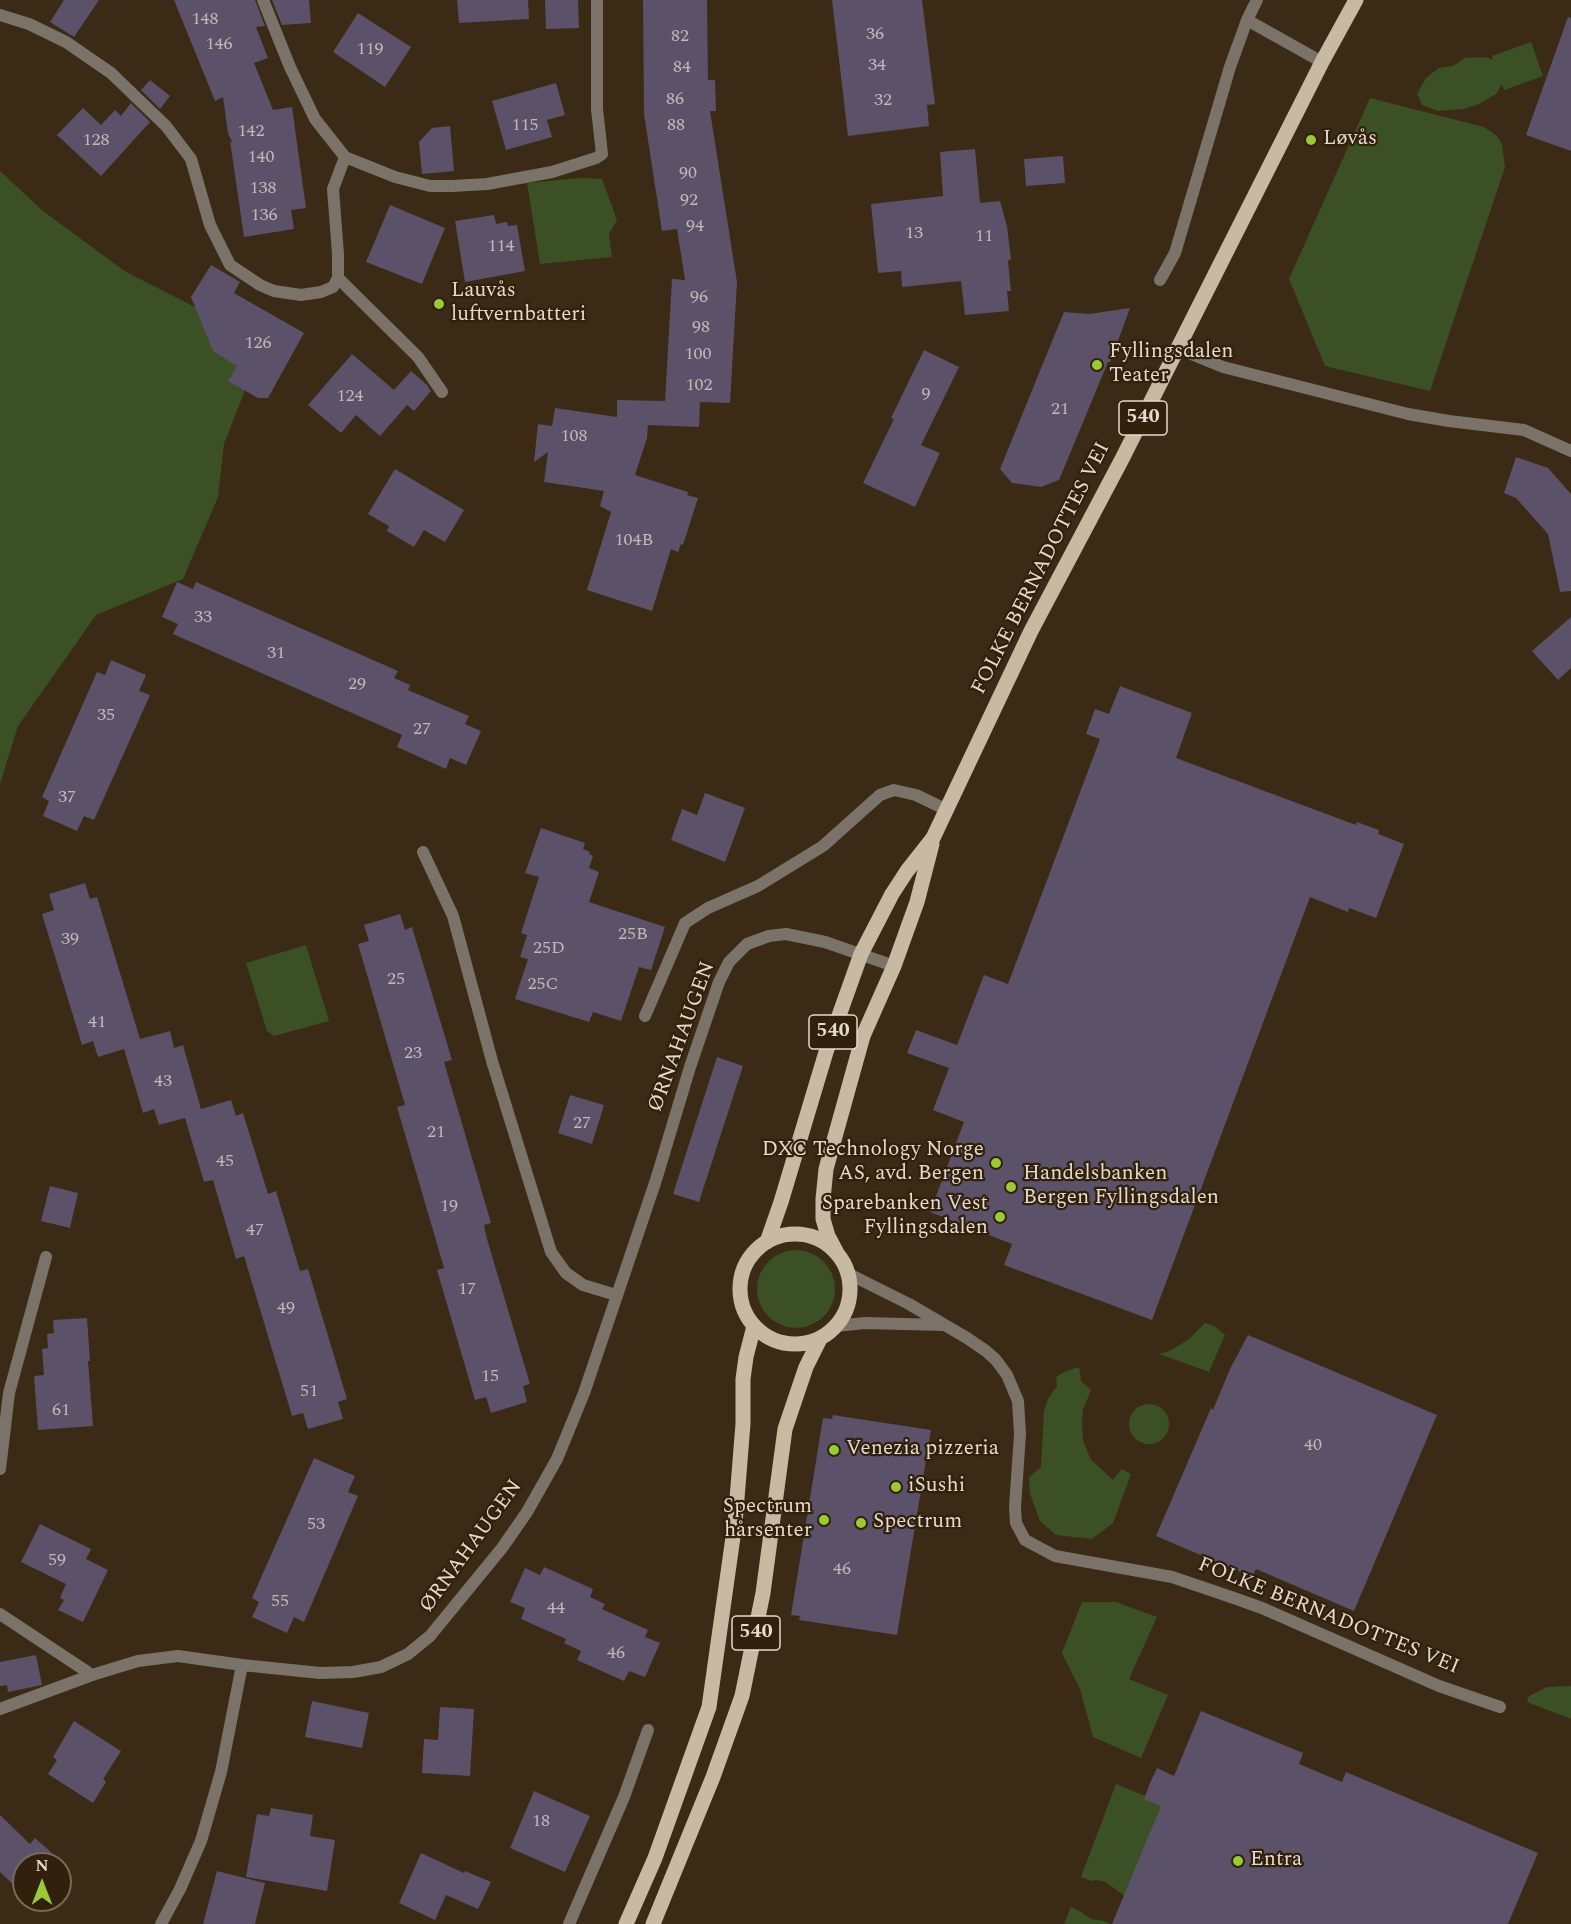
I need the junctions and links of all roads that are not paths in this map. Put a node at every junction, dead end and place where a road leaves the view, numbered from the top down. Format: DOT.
graph roads {
  1 [pos="264,0"];
  2 [pos="597,0"];
  3 [pos="1257,0"];
  4 [pos="1356,0"];
  5 [pos="0,15"];
  6 [pos="1247,20"];
  7 [pos="1323,62"];
  8 [pos="345,157"];
  9 [pos="338,278"];
  10 [pos="1160,280"];
  11 [pos="1179,349"];
  12 [pos="442,392"];
  13 [pos="1571,451"];
  14 [pos="947,810"];
  15 [pos="933,838"];
  16 [pos="423,852"];
  17 [pos="861,954"];
  18 [pos="894,966"];
  19 [pos="645,1016"];
  20 [pos="767,1242"];
  21 [pos="837,1253"];
  22 [pos="46,1257"];
  23 [pos="849,1274"];
  24 [pos="616,1295"];
  25 [pos="945,1325"];
  26 [pos="754,1326"];
  27 [pos="836,1326"];
  28 [pos="820,1339"];
  29 [pos="0,1469"];
  30 [pos="0,1614"];
  31 [pos="242,1665"];
  32 [pos="92,1675"];
  33 [pos="1500,1707"];
  34 [pos="0,1709"];
  35 [pos="648,1730"];
  36 [pos="161,1924"];
  37 [pos="569,1924"];
  38 [pos="626,1924"];
  39 [pos="653,1924"];
  1 -- 8 [label="street"];
  2 -- 8 [label="street"];
  3 -- 6 [label="street"];
  4 -- 7 [label="main road, FOLKE BERNADOTTES VEI / 540"];
  5 -- 9 [label="street"];
  6 -- 7 [label="street"];
  6 -- 10 [label="street"];
  7 -- 11 [label="main road, FOLKE BERNADOTTES VEI / 540"];
  8 -- 9 [label="street"];
  9 -- 12 [label="street"];
  11 -- 13 [label="street"];
  11 -- 14 [label="main road, FOLKE BERNADOTTES VEI / 540"];
  14 -- 15 [label="main road, FOLKE BERNADOTTES VEI / 540"];
  14 -- 19 [label="street"];
  15 -- 17 [label="main road, FOLKE BERNADOTTES VEI / 540"];
  15 -- 18 [label="main road, FOLKE BERNADOTTES VEI / 540"];
  16 -- 24 [label="street"];
  17 -- 18 [label="street, ØRNAHAUGEN"];
  17 -- 20 [label="main road, FOLKE BERNADOTTES VEI / 540"];
  17 -- 24 [label="street, ØRNAHAUGEN"];
  18 -- 21 [label="main road, FOLKE BERNADOTTES VEI / 540"];
  20 -- 21 [label="main road, 540"];
  20 -- 26 [label="main road, 540"];
  21 -- 23 [label="main road, 540"];
  22 -- 29 [label="street"];
  23 -- 25 [label="street, FOLKE BERNADOTTES VEI"];
  23 -- 27 [label="main road, 540"];
  24 -- 31 [label="street, ØRNAHAUGEN"];
  25 -- 27 [label="street"];
  25 -- 33 [label="street, FOLKE BERNADOTTES VEI"];
  26 -- 28 [label="main road, 540"];
  26 -- 38 [label="main road, 540"];
  27 -- 28 [label="main road, 540"];
  28 -- 39 [label="main road, 540"];
  30 -- 32 [label="street"];
  31 -- 32 [label="street, ØRNAHAUGEN"];
  31 -- 36 [label="street"];
  32 -- 34 [label="street, ØRNAHAUGEN"];
  35 -- 37 [label="street"];
}
